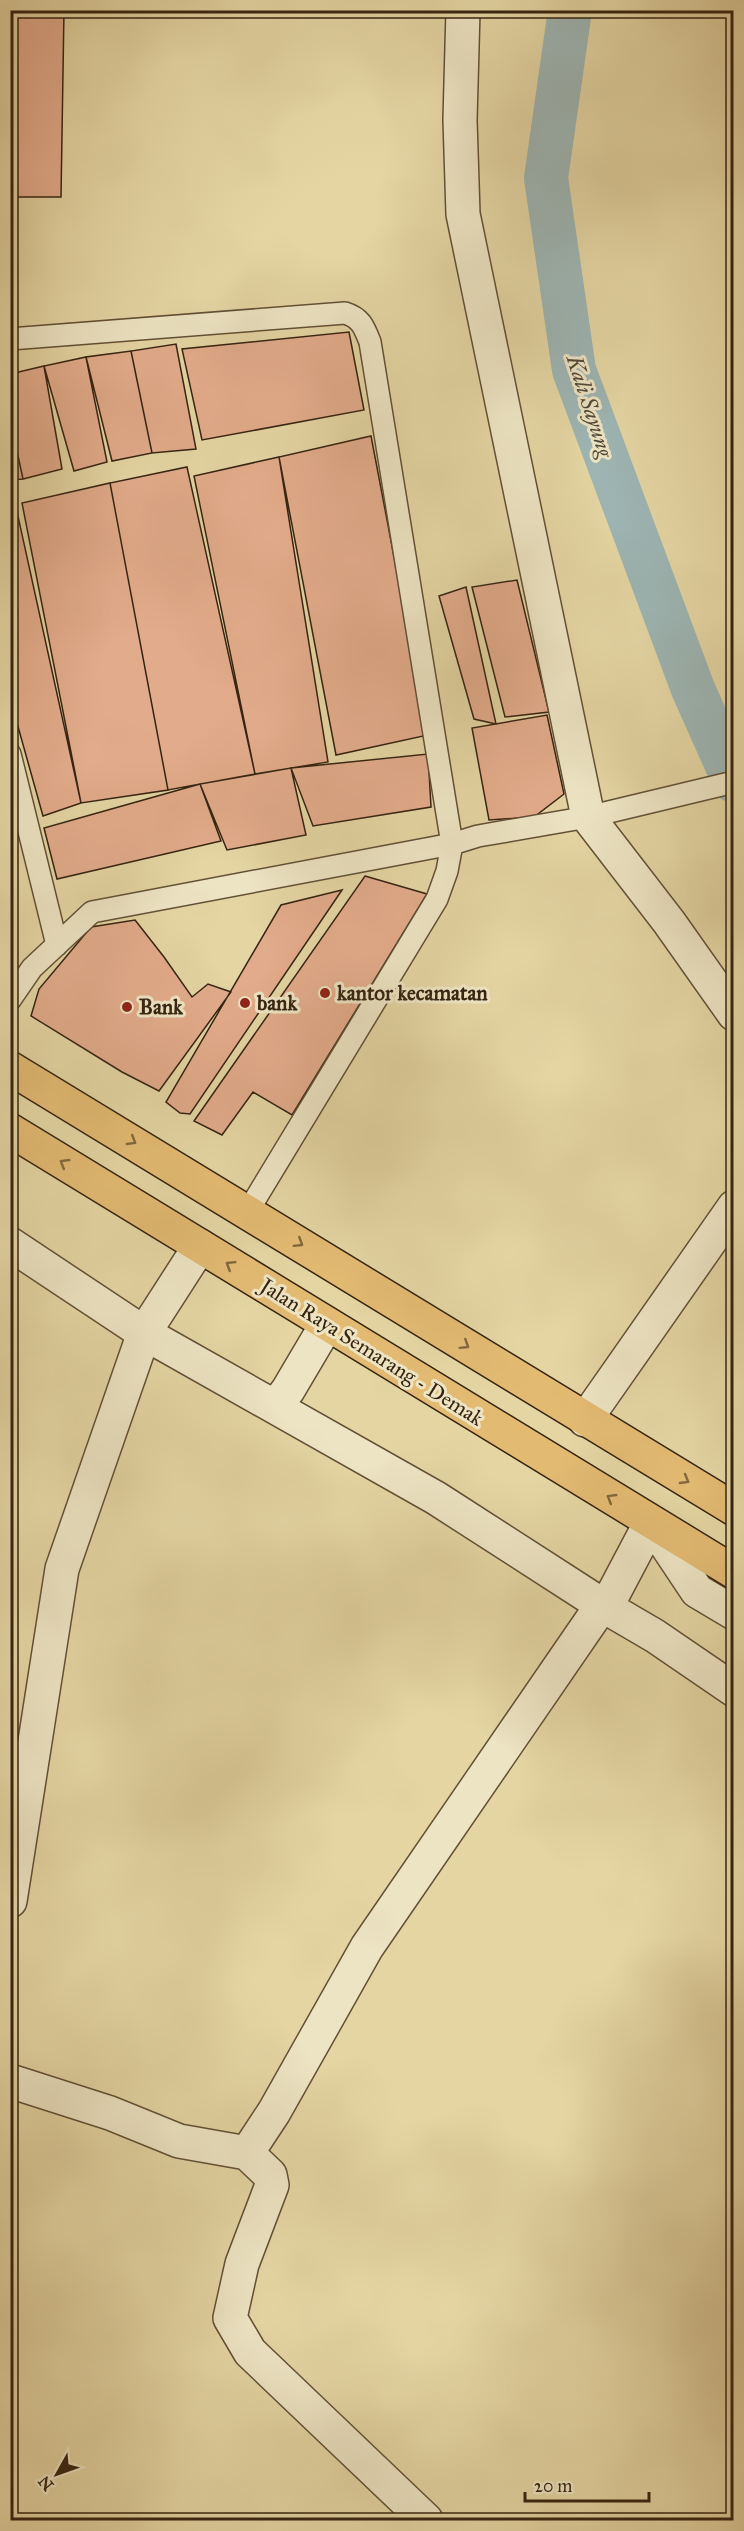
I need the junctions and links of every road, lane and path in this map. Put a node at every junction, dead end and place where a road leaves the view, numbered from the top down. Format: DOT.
graph roads {
  1 [pos="463,10"];
  2 [pos="10,339"];
  3 [pos="10,754"];
  4 [pos="734,782"];
  5 [pos="588,817"];
  6 [pos="452,844"];
  7 [pos="57,945"];
  8 [pos="10,1000"];
  9 [pos="734,1014"];
  10 [pos="10,1068"];
  11 [pos="10,1130"];
  12 [pos="734,1207"];
  13 [pos="248,1211"];
  14 [pos="10,1244"];
  15 [pos="194,1256"];
  16 [pos="150,1323"];
  17 [pos="321,1334"];
  18 [pos="282,1398"];
  19 [pos="585,1420"];
  20 [pos="734,1509"];
  21 [pos="647,1531"];
  22 [pos="734,1572"];
  23 [pos="607,1601"];
  24 [pos="734,1613"];
  25 [pos="734,1690"];
  26 [pos="10,1902"];
  27 [pos="10,2081"];
  28 [pos="247,2153"];
  29 [pos="426,2520"];
  1 -- 5 [label="street"];
  2 -- 6 [label="lane"];
  3 -- 7 [label="lane"];
  4 -- 5 [label="lane"];
  5 -- 6 [label="lane"];
  5 -- 9 [label="street"];
  6 -- 7 [label="lane"];
  6 -- 13 [label="lane"];
  7 -- 8 [label="lane"];
  10 -- 13 [label="highway, one-way"];
  15 -- 11 [label="highway, Jalan Raya Semarang - Demak, one-way"];
  12 -- 19 [label="street"];
  13 -- 19 [label="highway, one-way"];
  14 -- 16 [label="street"];
  15 -- 16 [label="street"];
  17 -- 15 [label="highway, Jalan Raya Semarang - Demak, one-way"];
  16 -- 18 [label="street"];
  16 -- 26 [label="street"];
  17 -- 18 [label="street"];
  21 -- 17 [label="highway, Jalan Raya Semarang - Demak, one-way"];
  18 -- 23 [label="street"];
  19 -- 20 [label="highway, one-way"];
  21 -- 22 [label="highway, Jalan Raya Semarang - Demak"];
  21 -- 23 [label="street"];
  21 -- 24 [label="street"];
  23 -- 25 [label="street"];
  23 -- 28 [label="street"];
  27 -- 28 [label="street"];
  28 -- 29 [label="street"];
}
